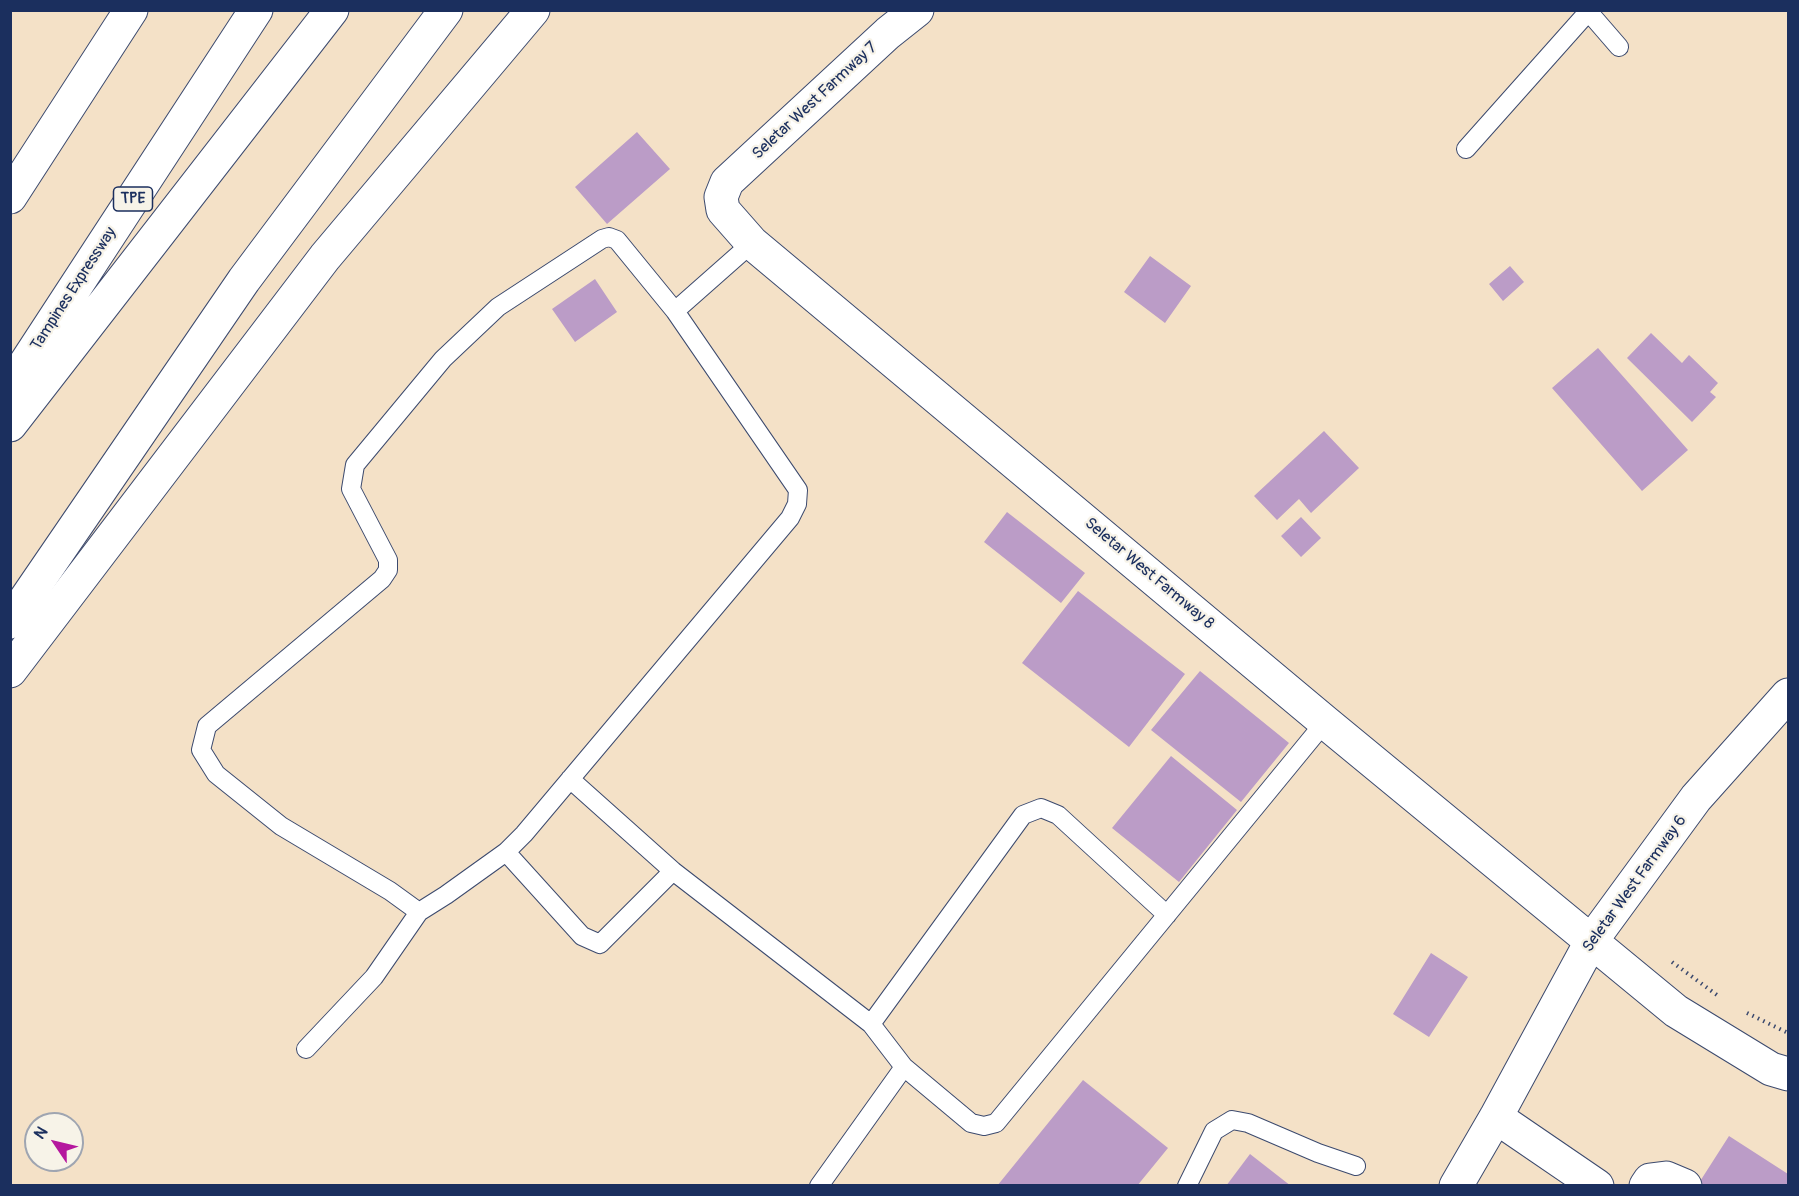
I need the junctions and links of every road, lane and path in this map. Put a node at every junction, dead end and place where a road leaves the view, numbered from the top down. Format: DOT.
graph roads {
  1 [pos="131,10"];
  2 [pos="256,10"];
  3 [pos="332,10"];
  4 [pos="446,10"];
  5 [pos="533,10"];
  6 [pos="917,10"];
  7 [pos="1588,11"];
  8 [pos="1619,46"];
  9 [pos="1466,149"];
  10 [pos="10,197"];
  11 [pos="721,197"];
  12 [pos="752,243"];
  13 [pos="675,311"];
  14 [pos="10,387"];
  15 [pos="10,425"];
  16 [pos="10,622"];
  17 [pos="10,671"];
  18 [pos="1788,695"];
  19 [pos="1326,722"];
  20 [pos="570,779"];
  21 [pos="506,852"];
  22 [pos="673,871"];
  23 [pos="419,912"];
  24 [pos="1167,915"];
  25 [pos="1592,940"];
  26 [pos="1665,957"];
  27 [pos="1718,996"];
  28 [pos="1744,1012"];
  29 [pos="871,1024"];
  30 [pos="1788,1033"];
  31 [pos="306,1049"];
  32 [pos="904,1067"];
  33 [pos="1788,1074"];
  34 [pos="1496,1118"];
  35 [pos="1356,1166"];
  36 [pos="819,1185"];
  37 [pos="1187,1185"];
  38 [pos="1456,1185"];
  39 [pos="1597,1185"];
  40 [pos="1646,1185"];
  41 [pos="1685,1185"];
  1 -- 10 [label="main road"];
  2 -- 14 [label="main road, Tampines Expressway / TPE"];
  3 -- 15 [label="main road"];
  4 -- 16 [label="main road"];
  5 -- 17 [label="main road"];
  6 -- 11 [label="main road, Seletar West Farmway 7"];
  7 -- 8 [label="lane"];
  7 -- 9 [label="lane"];
  11 -- 12 [label="main road, Seletar West Farmway 8"];
  12 -- 13 [label="lane"];
  12 -- 19 [label="main road, Seletar West Farmway 8"];
  13 -- 20 [label="lane"];
  13 -- 23 [label="lane"];
  18 -- 25 [label="main road, Seletar West Farmway 6"];
  19 -- 24 [label="lane"];
  19 -- 25 [label="main road, Seletar West Farmway 8"];
  20 -- 21 [label="lane"];
  20 -- 22 [label="lane"];
  21 -- 22 [label="lane"];
  21 -- 23 [label="lane"];
  22 -- 29 [label="lane"];
  23 -- 31 [label="lane"];
  24 -- 29 [label="lane"];
  24 -- 32 [label="lane"];
  25 -- 33 [label="main road, Seletar West Farmway 8"];
  25 -- 34 [label="main road, Seletar West Farmway 6"];
  26 -- 27 [label="path"];
  28 -- 30 [label="path"];
  29 -- 32 [label="lane"];
  32 -- 36 [label="lane"];
  34 -- 38 [label="main road, Seletar West Farmway 6"];
  34 -- 39 [label="main road"];
  35 -- 37 [label="lane"];
  40 -- 41 [label="main road"];
}
